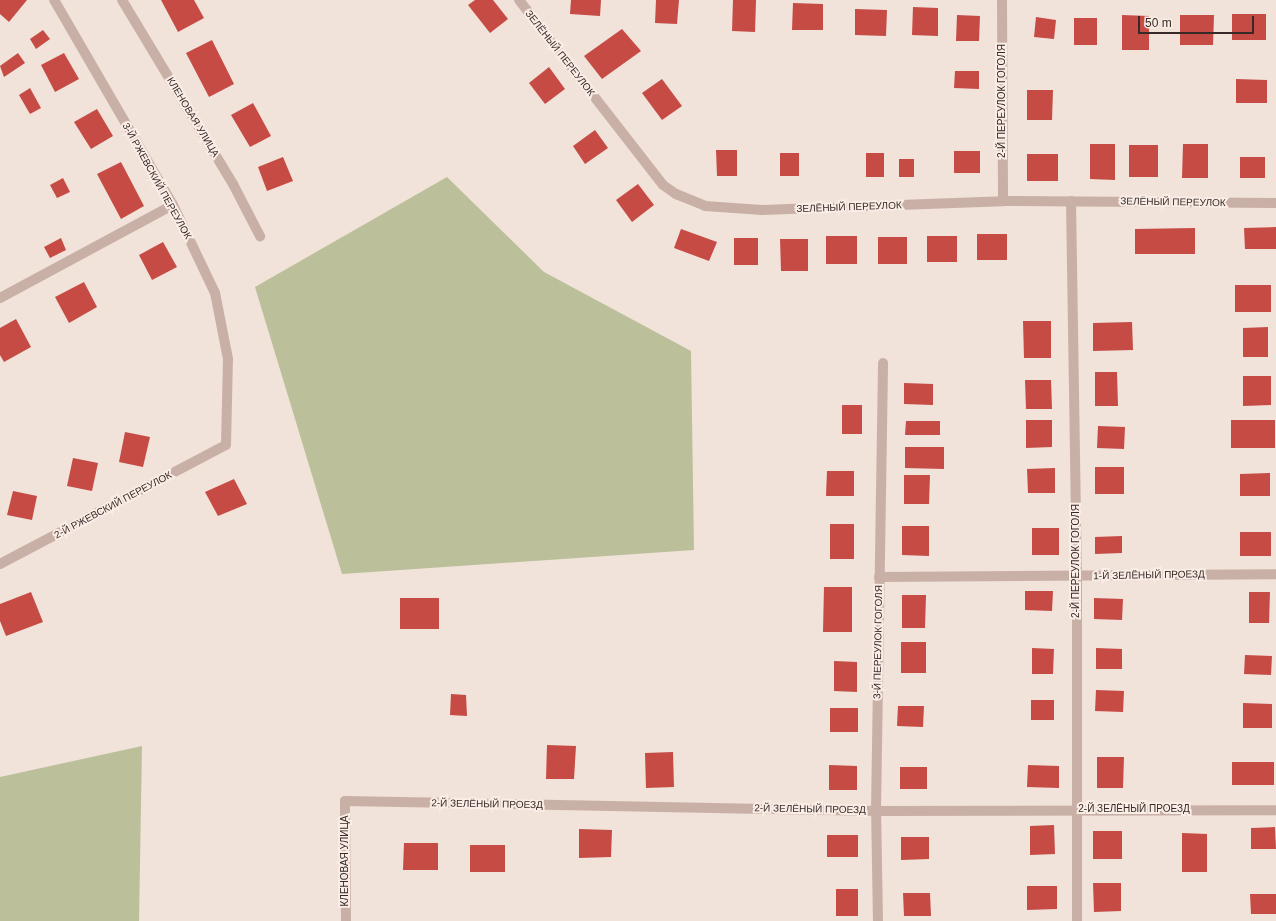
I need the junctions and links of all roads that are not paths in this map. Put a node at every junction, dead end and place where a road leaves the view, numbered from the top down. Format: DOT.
graph roads {
  1 [pos="54,0"];
  2 [pos="122,0"];
  3 [pos="519,0"];
  4 [pos="1002,0"];
  5 [pos="1003,201"];
  6 [pos="1071,201"];
  7 [pos="1276,203"];
  8 [pos="173,205"];
  9 [pos="260,236"];
  10 [pos="0,298"];
  11 [pos="883,363"];
  12 [pos="226,445"];
  13 [pos="0,564"];
  14 [pos="1276,574"];
  15 [pos="1077,576"];
  16 [pos="879,577"];
  17 [pos="345,801"];
  18 [pos="1076,809"];
  19 [pos="1276,810"];
  20 [pos="876,811"];
  21 [pos="346,921"];
  22 [pos="878,921"];
  23 [pos="1077,921"];
  1 -- 8 [label="street, 3-Й РЖЕВСКИЙ ПЕРЕУЛОК"];
  2 -- 9 [label="street, КЛЕНОВАЯ УЛИЦА"];
  3 -- 5 [label="street, ЗЕЛЁНЫЙ ПЕРЕУЛОК"];
  4 -- 5 [label="street, 2-Й ПЕРЕУЛОК ГОГОЛЯ"];
  5 -- 6 [label="street, ЗЕЛЁНЫЙ ПЕРЕУЛОК"];
  6 -- 7 [label="street, ЗЕЛЁНЫЙ ПЕРЕУЛОК"];
  6 -- 15 [label="street, 2-Й ПЕРЕУЛОК ГОГОЛЯ"];
  8 -- 10 [label="street"];
  8 -- 12 [label="street, 3-Й РЖЕВСКИЙ ПЕРЕУЛОК"];
  11 -- 16 [label="street, 3-Й ПЕРЕУЛОК ГОГОЛЯ"];
  12 -- 13 [label="street, 2-Й РЖЕВСКИЙ ПЕРЕУЛОК"];
  14 -- 15 [label="street, 1-Й ЗЕЛЁНЫЙ ПРОЕЗД"];
  15 -- 16 [label="street, 1-Й ЗЕЛЁНЫЙ ПРОЕЗД"];
  15 -- 18 [label="street, 2-Й ПЕРЕУЛОК ГОГОЛЯ"];
  16 -- 20 [label="street, 3-Й ПЕРЕУЛОК ГОГОЛЯ"];
  17 -- 20 [label="street, 2-Й ЗЕЛЁНЫЙ ПРОЕЗД"];
  17 -- 21 [label="street, КЛЕНОВАЯ УЛИЦА"];
  18 -- 19 [label="street, 2-Й ЗЕЛЁНЫЙ ПРОЕЗД"];
  18 -- 20 [label="street, 2-Й ЗЕЛЁНЫЙ ПРОЕЗД"];
  18 -- 23 [label="street, 2-Й ПЕРЕУЛОК ГОГОЛЯ"];
  20 -- 22 [label="street, 3-Й ПЕРЕУЛОК ГОГОЛЯ"];
}
